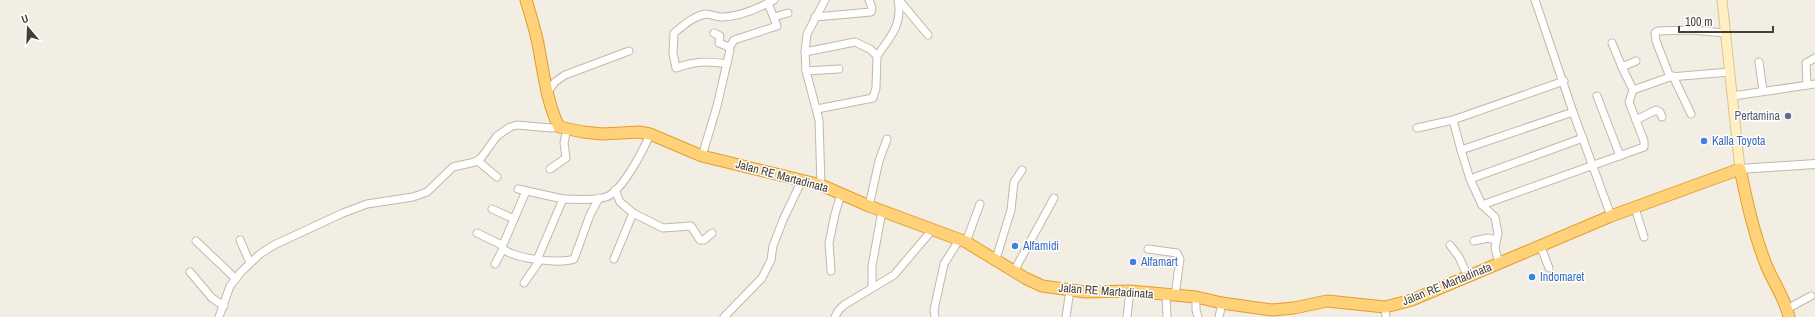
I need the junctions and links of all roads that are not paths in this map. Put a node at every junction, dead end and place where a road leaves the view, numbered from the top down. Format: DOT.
graph roads {
  1 [pos="526,0"];
  2 [pos="825,0"];
  3 [pos="869,0"];
  4 [pos="898,0"];
  5 [pos="1535,0"];
  6 [pos="1722,0"];
  7 [pos="771,2"];
  8 [pos="788,12"];
  9 [pos="815,17"];
  10 [pos="774,18"];
  11 [pos="714,33"];
  12 [pos="1725,33"];
  13 [pos="928,35"];
  14 [pos="1612,43"];
  15 [pos="729,48"];
  16 [pos="629,51"];
  17 [pos="805,52"];
  18 [pos="876,56"];
  19 [pos="1815,58"];
  20 [pos="1636,61"];
  21 [pos="1759,62"];
  22 [pos="727,64"];
  23 [pos="1622,67"];
  24 [pos="839,69"];
  25 [pos="806,71"];
  26 [pos="1730,72"];
  27 [pos="1672,76"];
  28 [pos="1564,82"];
  29 [pos="1815,84"];
  30 [pos="1807,85"];
  31 [pos="1633,90"];
  32 [pos="1763,91"];
  33 [pos="546,92"];
  34 [pos="1597,96"];
  35 [pos="1733,96"];
  36 [pos="817,109"];
  37 [pos="1573,112"];
  38 [pos="1690,114"];
  39 [pos="1662,117"];
  40 [pos="1453,120"];
  41 [pos="1636,120"];
  42 [pos="563,128"];
  43 [pos="1417,128"];
  44 [pos="650,134"];
  45 [pos="1583,138"];
  46 [pos="887,139"];
  47 [pos="1461,150"];
  48 [pos="702,156"];
  49 [pos="1620,156"];
  50 [pos="478,161"];
  51 [pos="1815,164"];
  52 [pos="1593,165"];
  53 [pos="550,169"];
  54 [pos="1740,169"];
  55 [pos="1022,170"];
  56 [pos="497,177"];
  57 [pos="1470,179"];
  58 [pos="802,180"];
  59 [pos="821,185"];
  60 [pos="518,189"];
  61 [pos="615,190"];
  62 [pos="526,191"];
  63 [pos="841,194"];
  64 [pos="599,198"];
  65 [pos="1054,198"];
  66 [pos="563,199"];
  67 [pos="980,204"];
  68 [pos="1482,205"];
  69 [pos="869,206"];
  70 [pos="1635,208"];
  71 [pos="492,209"];
  72 [pos="882,211"];
  73 [pos="633,213"];
  74 [pos="1611,216"];
  75 [pos="514,219"];
  76 [pos="934,229"];
  77 [pos="477,233"];
  78 [pos="712,233"];
  79 [pos="1644,237"];
  80 [pos="240,240"];
  81 [pos="1496,240"];
  82 [pos="196,241"];
  83 [pos="962,241"];
  84 [pos="1474,241"];
  85 [pos="1450,245"];
  86 [pos="1540,245"];
  87 [pos="502,247"];
  88 [pos="1148,249"];
  89 [pos="614,259"];
  90 [pos="996,259"];
  91 [pos="538,260"];
  92 [pos="250,263"];
  93 [pos="1499,263"];
  94 [pos="495,264"];
  95 [pos="1549,268"];
  96 [pos="831,271"];
  97 [pos="1014,271"];
  98 [pos="190,272"];
  99 [pos="1468,277"];
  100 [pos="236,279"];
  101 [pos="524,283"];
  102 [pos="872,287"];
  103 [pos="1070,290"];
  104 [pos="1130,291"];
  105 [pos="1171,296"];
  106 [pos="1811,296"];
  107 [pos="1196,297"];
  108 [pos="1222,303"];
  109 [pos="224,306"];
  110 [pos="1386,312"];
  111 [pos="1788,313"];
  112 [pos="219,317"];
  113 [pos="724,317"];
  114 [pos="835,317"];
  115 [pos="935,317"];
  116 [pos="1066,317"];
  117 [pos="1127,317"];
  118 [pos="1166,317"];
  119 [pos="1198,317"];
  120 [pos="1219,317"];
  1 -- 33 [label="highway"];
  2 -- 9 [label="street"];
  3 -- 9 [label="street"];
  4 -- 13 [label="street"];
  4 -- 18 [label="street"];
  5 -- 28 [label="street"];
  6 -- 12 [label="main road"];
  7 -- 10 [label="street"];
  7 -- 22 [label="street"];
  8 -- 10 [label="street"];
  9 -- 17 [label="street"];
  10 -- 15 [label="street"];
  11 -- 15 [label="street"];
  12 -- 26 [label="main road"];
  12 -- 27 [label="street"];
  14 -- 23 [label="street"];
  15 -- 22 [label="street"];
  16 -- 33 [label="street"];
  17 -- 18 [label="street"];
  17 -- 25 [label="street"];
  18 -- 36 [label="street"];
  19 -- 30 [label="street"];
  20 -- 23 [label="street"];
  21 -- 32 [label="street"];
  22 -- 48 [label="street"];
  23 -- 31 [label="street"];
  24 -- 25 [label="street"];
  25 -- 36 [label="street"];
  26 -- 27 [label="street"];
  26 -- 35 [label="main road"];
  27 -- 31 [label="street"];
  27 -- 38 [label="street"];
  28 -- 37 [label="street"];
  28 -- 40 [label="street"];
  29 -- 30 [label="street"];
  30 -- 32 [label="street"];
  31 -- 41 [label="street"];
  32 -- 35 [label="street"];
  33 -- 42 [label="highway"];
  34 -- 49 [label="street"];
  35 -- 54 [label="main road"];
  36 -- 59 [label="street"];
  37 -- 45 [label="street"];
  37 -- 47 [label="street"];
  39 -- 41 [label="street"];
  40 -- 43 [label="street"];
  40 -- 47 [label="street"];
  41 -- 49 [label="street"];
  42 -- 44 [label="highway, Jalan RE Martadinata"];
  42 -- 50 [label="street"];
  42 -- 53 [label="street"];
  44 -- 48 [label="highway, Jalan RE Martadinata"];
  44 -- 61 [label="street"];
  45 -- 52 [label="street"];
  45 -- 57 [label="street"];
  46 -- 69 [label="street"];
  47 -- 57 [label="street"];
  48 -- 58 [label="highway, Jalan RE Martadinata"];
  49 -- 52 [label="street"];
  50 -- 56 [label="street"];
  50 -- 92 [label="street"];
  51 -- 54 [label="street"];
  52 -- 68 [label="street"];
  52 -- 74 [label="street"];
  54 -- 70 [label="highway, Jalan RE Martadinata"];
  54 -- 111 [label="highway"];
  55 -- 90 [label="street"];
  57 -- 68 [label="street"];
  58 -- 59 [label="highway, Jalan RE Martadinata"];
  58 -- 113 [label="street"];
  59 -- 63 [label="highway, Jalan RE Martadinata"];
  60 -- 62 [label="street"];
  61 -- 64 [label="street"];
  61 -- 73 [label="street"];
  62 -- 66 [label="street"];
  62 -- 75 [label="street"];
  63 -- 69 [label="highway, Jalan RE Martadinata"];
  63 -- 96 [label="street"];
  64 -- 66 [label="street"];
  64 -- 91 [label="street"];
  65 -- 97 [label="street"];
  66 -- 91 [label="street"];
  67 -- 83 [label="street"];
  68 -- 81 [label="street"];
  69 -- 72 [label="highway, Jalan RE Martadinata"];
  70 -- 74 [label="highway, Jalan RE Martadinata"];
  70 -- 79 [label="street"];
  71 -- 75 [label="street"];
  72 -- 76 [label="highway, Jalan RE Martadinata"];
  72 -- 102 [label="street"];
  73 -- 78 [label="street"];
  73 -- 89 [label="street"];
  74 -- 86 [label="highway, Jalan RE Martadinata"];
  75 -- 87 [label="street"];
  76 -- 83 [label="highway, Jalan RE Martadinata"];
  76 -- 102 [label="street"];
  77 -- 87 [label="street"];
  80 -- 92 [label="street"];
  81 -- 84 [label="street"];
  81 -- 93 [label="street"];
  82 -- 100 [label="street"];
  83 -- 90 [label="highway, Jalan RE Martadinata"];
  83 -- 115 [label="street"];
  85 -- 99 [label="street"];
  86 -- 93 [label="highway, Jalan RE Martadinata"];
  86 -- 95 [label="street"];
  87 -- 91 [label="street"];
  87 -- 94 [label="street"];
  88 -- 105 [label="street"];
  90 -- 97 [label="highway, Jalan RE Martadinata"];
  91 -- 101 [label="street"];
  92 -- 100 [label="street"];
  93 -- 99 [label="highway, Jalan RE Martadinata"];
  97 -- 103 [label="highway, Jalan RE Martadinata"];
  98 -- 109 [label="street"];
  99 -- 110 [label="highway, Jalan RE Martadinata"];
  100 -- 109 [label="street"];
  102 -- 114 [label="street"];
  103 -- 104 [label="highway, Jalan RE Martadinata"];
  103 -- 116 [label="street"];
  104 -- 105 [label="highway, Jalan RE Martadinata"];
  104 -- 117 [label="street"];
  105 -- 107 [label="highway, Jalan RE Martadinata"];
  105 -- 118 [label="street"];
  106 -- 111 [label="street"];
  107 -- 108 [label="highway, Jalan RE Martadinata"];
  107 -- 119 [label="street"];
  108 -- 110 [label="highway, Jalan RE Martadinata"];
  108 -- 120 [label="street"];
  109 -- 112 [label="street"];
}
